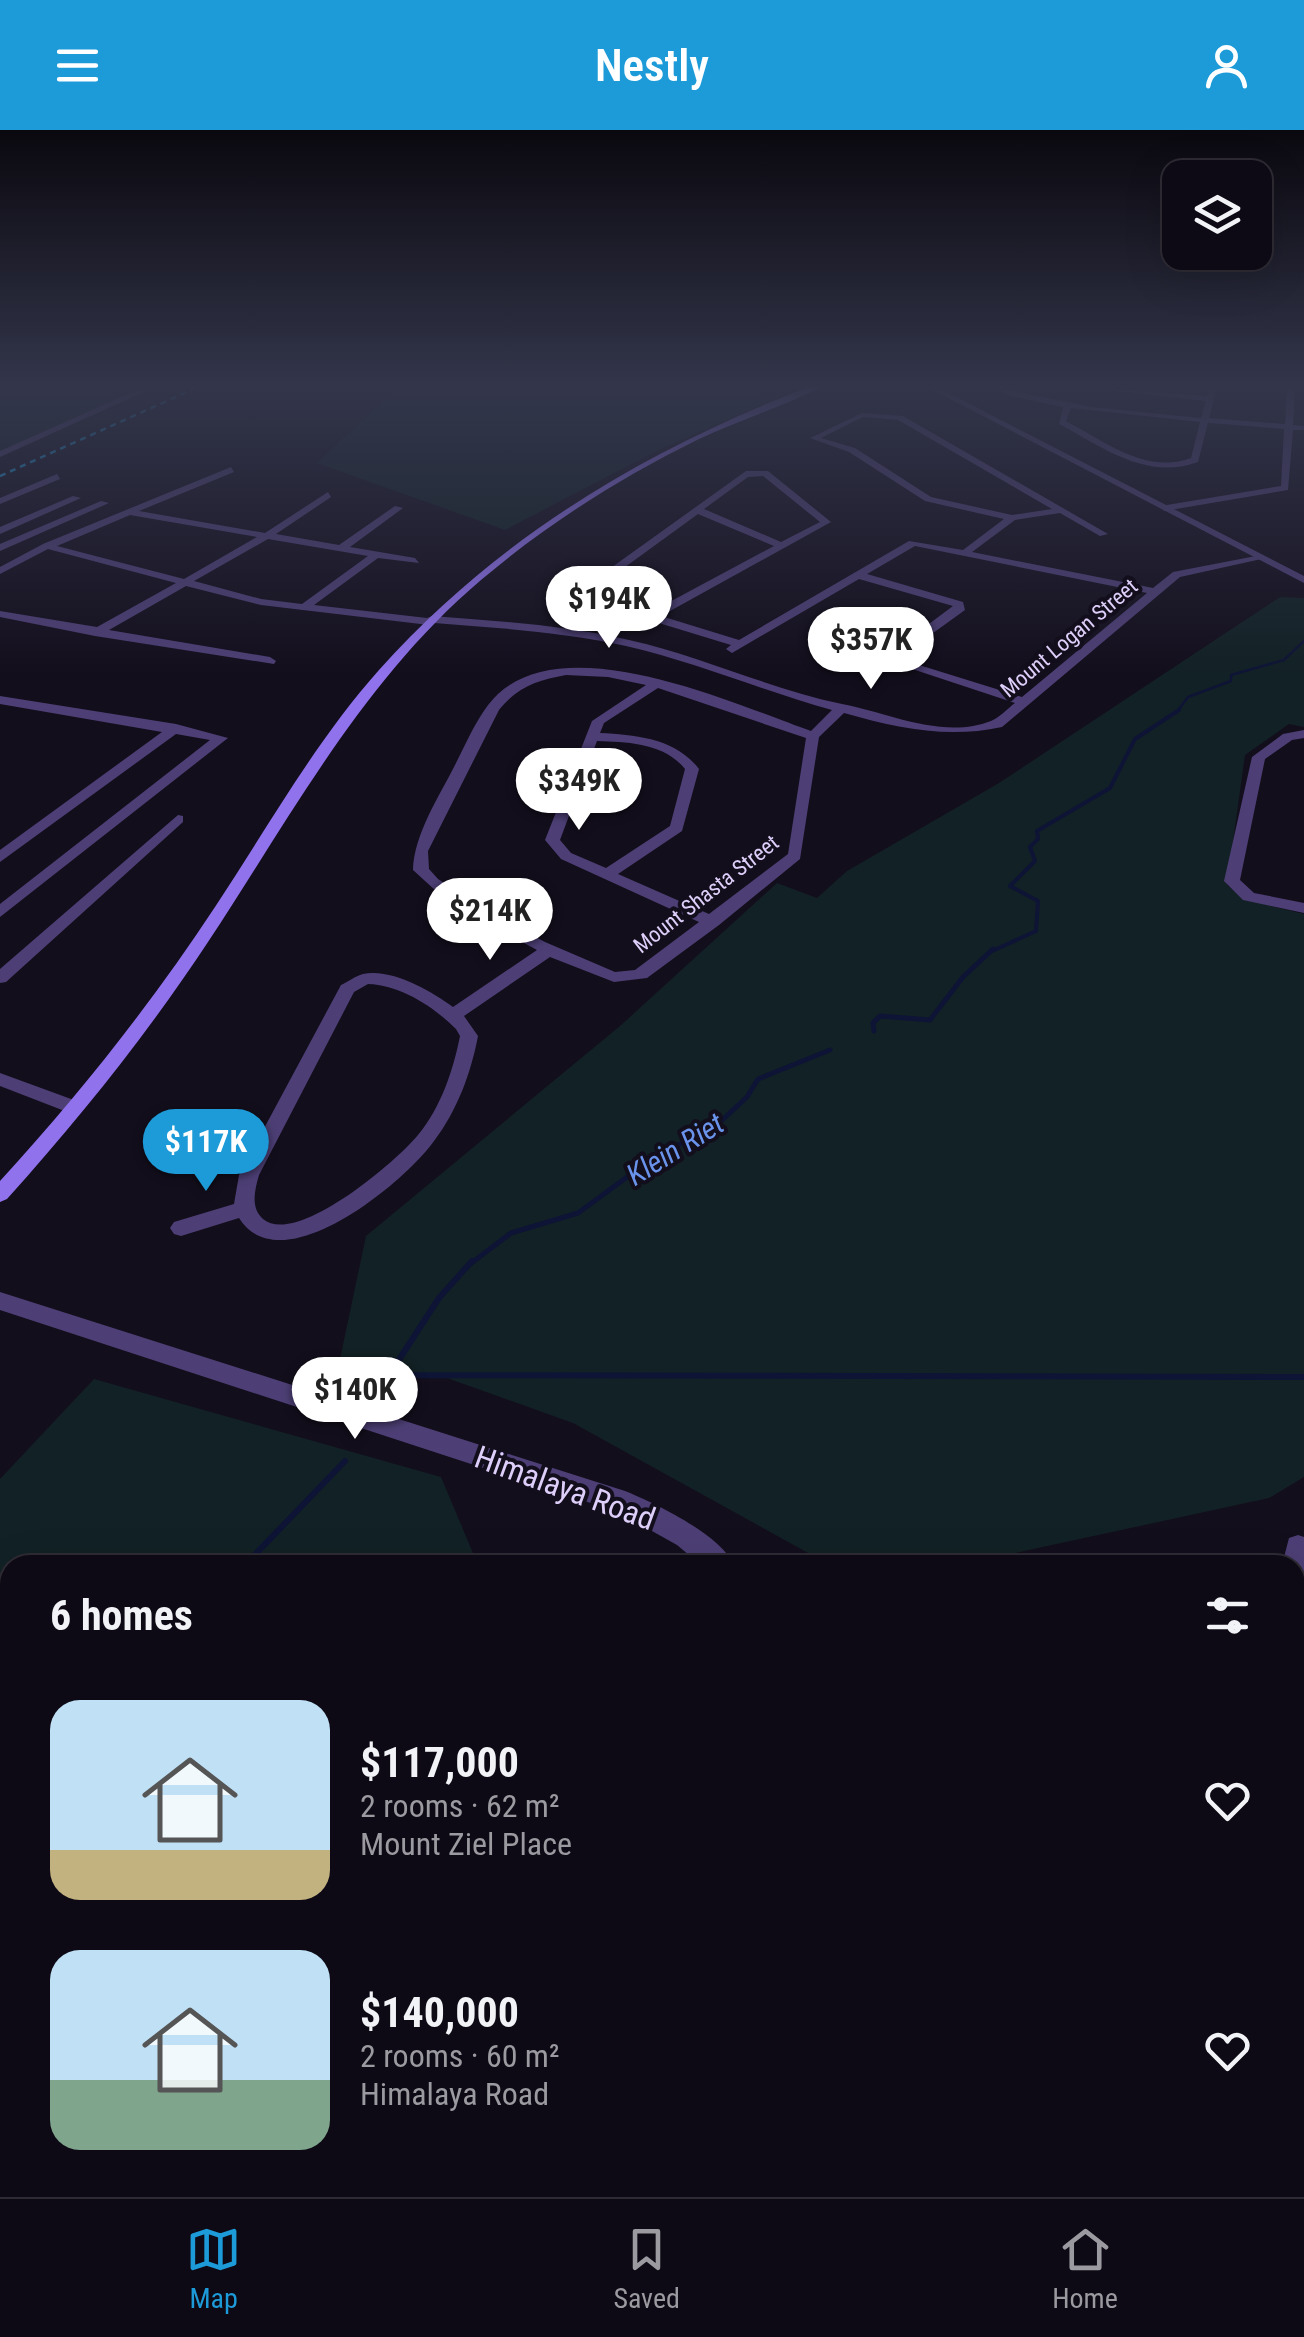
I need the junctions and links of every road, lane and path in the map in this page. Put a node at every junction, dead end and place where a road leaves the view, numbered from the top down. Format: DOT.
graph roads {
  1 [pos="44,482"];
  2 [pos="200,482"];
  3 [pos="610,482"];
  4 [pos="737,482"];
  5 [pos="780,482"];
  6 [pos="903,482"];
  7 [pos="1012,482"];
  8 [pos="1115,482"];
  9 [pos="1289,482"];
  10 [pos="328,496"];
  11 [pos="76,498"];
  12 [pos="0,501"];
  13 [pos="104,503"];
  14 [pos="398,508"];
  15 [pos="1164,508"];
  16 [pos="695,510"];
  17 [pos="1061,510"];
  18 [pos="126,512"];
  19 [pos="36,516"];
  20 [pos="1012,518"];
  21 [pos="61,522"];
  22 [pos="0,532"];
  23 [pos="270,534"];
  24 [pos="1103,534"];
  25 [pos="20,540"];
  26 [pos="47,546"];
  27 [pos="783,546"];
  28 [pos="0,548"];
  29 [pos="342,548"];
  30 [pos="967,551"];
  31 [pos="377,554"];
  32 [pos="1262,558"];
  33 [pos="415,561"];
  34 [pos="0,571"];
  35 [pos="857,575"];
  36 [pos="1304,580"];
  37 [pos="187,582"];
  38 [pos="1156,592"];
  39 [pos="303,608"];
  40 [pos="0,614"];
  41 [pos="651,617"];
  42 [pos="431,620"];
  43 [pos="95,632"];
  44 [pos="740,644"];
  45 [pos="270,661"];
  46 [pos="706,665"];
  47 [pos="654,685"];
  48 [pos="0,700"];
  49 [pos="1025,702"];
  50 [pos="842,706"];
  51 [pos="176,728"];
  52 [pos="1304,734"];
  53 [pos="813,736"];
  54 [pos="590,737"];
  55 [pos="178,819"];
  56 [pos="0,857"];
  57 [pos="608,874"];
  58 [pos="1304,908"];
  59 [pos="0,912"];
  60 [pos="712,922"];
  61 [pos="552,948"];
  62 [pos="0,978"];
  63 [pos="454,1016"];
  64 [pos="0,1079"];
  65 [pos="75,1108"];
  66 [pos="0,1194"];
  67 [pos="245,1208"];
  68 [pos="181,1228"];
  69 [pos="0,1301"];
  70 [pos="709,1555"];
  1 -- 12 [label="street"];
  2 -- 18 [label="street"];
  3 -- 42 [label="main road"];
  4 -- 16 [label="street"];
  5 -- 27 [label="street"];
  6 -- 20 [label="street"];
  7 -- 17 [label="street"];
  8 -- 15 [label="street"];
  9 -- 15 [label="street"];
  10 -- 23 [label="street"];
  11 -- 19 [label="street"];
  13 -- 21 [label="street"];
  14 -- 29 [label="street"];
  15 -- 32 [label="street"];
  16 -- 27 [label="street"];
  16 -- 41 [label="street"];
  17 -- 20 [label="street"];
  17 -- 24 [label="street"];
  18 -- 23 [label="street"];
  18 -- 26 [label="street"];
  19 -- 21 [label="street"];
  19 -- 22 [label="street"];
  20 -- 30 [label="street"];
  21 -- 25 [label="street"];
  22 -- 25 [label="street"];
  23 -- 29 [label="street"];
  23 -- 37 [label="street"];
  25 -- 28 [label="street"];
  26 -- 34 [label="street"];
  26 -- 37 [label="street, Mount Logan Street"];
  27 -- 41 [label="street"];
  29 -- 31 [label="street"];
  30 -- 35 [label="street"];
  30 -- 38 [label="street"];
  31 -- 33 [label="street"];
  31 -- 39 [label="street"];
  32 -- 36 [label="street"];
  32 -- 38 [label="street, Mount Logan Street"];
  35 -- 44 [label="street"];
  35 -- 49 [label="street"];
  37 -- 39 [label="street, Mount Logan Street"];
  37 -- 43 [label="street"];
  38 -- 49 [label="street, Mount Logan Street"];
  39 -- 42 [label="street, Mount Logan Street"];
  40 -- 43 [label="street"];
  41 -- 44 [label="street"];
  42 -- 46 [label="street, Mount Logan Street"];
  42 -- 65 [label="main road"];
  43 -- 45 [label="street"];
  44 -- 46 [label="street"];
  46 -- 50 [label="street, Mount Logan Street"];
  47 -- 53 [label="street, Mount Shasta Street"];
  47 -- 54 [label="street"];
  47 -- 61 [label="street, Mount Shasta Street"];
  48 -- 51 [label="street"];
  49 -- 50 [label="street, Mount Logan Street"];
  50 -- 53 [label="street"];
  51 -- 56 [label="street"];
  51 -- 59 [label="street"];
  52 -- 58 [label="street"];
  53 -- 60 [label="street, Mount Shasta Street"];
  54 -- 57 [label="street"];
  54 -- 57 [label="street"];
  55 -- 62 [label="street"];
  57 -- 60 [label="street"];
  60 -- 61 [label="street, Mount Shasta Street"];
  61 -- 63 [label="street"];
  63 -- 67 [label="street"];
  63 -- 67 [label="street"];
  64 -- 65 [label="street"];
  65 -- 66 [label="main road"];
  67 -- 68 [label="street"];
  69 -- 70 [label="street, Himalaya Road"];
}
